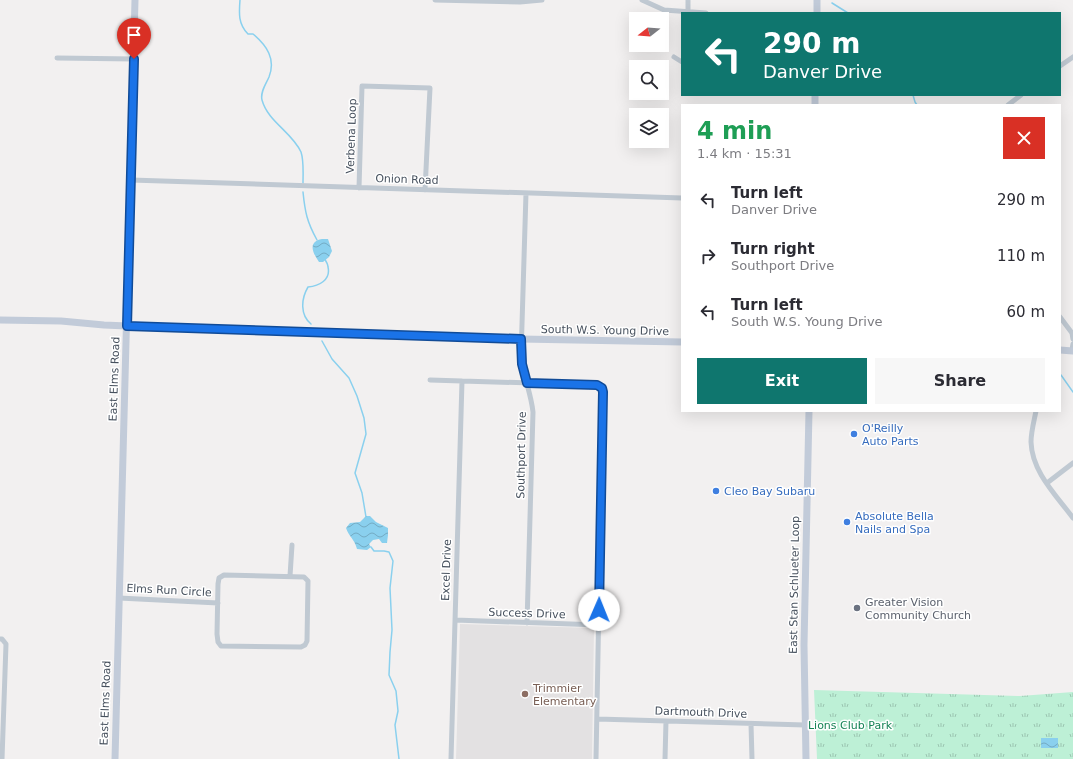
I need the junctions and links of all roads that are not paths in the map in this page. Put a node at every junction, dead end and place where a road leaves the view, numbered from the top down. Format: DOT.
graph roads {
  1 [pos="135,0"];
  2 [pos="435,0"];
  3 [pos="542,0"];
  4 [pos="642,0"];
  5 [pos="688,0"];
  6 [pos="817,0"];
  7 [pos="688,12"];
  8 [pos="817,12"];
  9 [pos="1073,57"];
  10 [pos="57,58"];
  11 [pos="674,58"];
  12 [pos="134,59"];
  13 [pos="681,62"];
  14 [pos="1061,65"];
  15 [pos="1020,96"];
  16 [pos="1009,104"];
  17 [pos="131,180"];
  18 [pos="359,188"];
  19 [pos="425,190"];
  20 [pos="526,193"];
  21 [pos="681,198"];
  22 [pos="1061,318"];
  23 [pos="0,320"];
  24 [pos="127,326"];
  25 [pos="521,339"];
  26 [pos="1073,339"];
  27 [pos="681,342"];
  28 [pos="1073,348"];
  29 [pos="1061,350"];
  30 [pos="430,380"];
  31 [pos="462,382"];
  32 [pos="527,383"];
  33 [pos="809,412"];
  34 [pos="1036,412"];
  35 [pos="1073,463"];
  36 [pos="1047,483"];
  37 [pos="1073,518"];
  38 [pos="292,545"];
  39 [pos="290,576"];
  40 [pos="119,598"];
  41 [pos="218,603"];
  42 [pos="455,620"];
  43 [pos="527,623"];
  44 [pos="599,625"];
  45 [pos="0,639"];
  46 [pos="597,719"];
  47 [pos="666,721"];
  48 [pos="751,724"];
  49 [pos="805,725"];
  50 [pos="2,740"];
  51 [pos="2,759"];
  52 [pos="115,759"];
  53 [pos="451,759"];
  54 [pos="596,759"];
  55 [pos="665,759"];
  56 [pos="752,759"];
  57 [pos="806,759"];
  1 -- 12 [label="main road, East Elms Road"];
  2 -- 3 [label="street"];
  4 -- 7 [label="street"];
  5 -- 7 [label="street"];
  6 -- 8 [label="main road"];
  9 -- 14 [label="street"];
  10 -- 12 [label="street"];
  11 -- 13 [label="street"];
  12 -- 17 [label="main road, East Elms Road"];
  15 -- 16 [label="street"];
  17 -- 18 [label="street, Onion Road"];
  17 -- 24 [label="main road, East Elms Road"];
  18 -- 19 [label="street, Onion Road"];
  18 -- 19 [label="street, Verbena Loop"];
  19 -- 20 [label="street, Onion Road"];
  20 -- 21 [label="street, Onion Road"];
  20 -- 25 [label="street, Southport Drive"];
  22 -- 26 [label="street"];
  23 -- 24 [label="main road, South W.S. Young Drive"];
  24 -- 25 [label="main road, South W.S. Young Drive"];
  24 -- 40 [label="main road, East Elms Road"];
  25 -- 27 [label="main road, South W.S. Young Drive"];
  25 -- 32 [label="street, Southport Drive"];
  28 -- 29 [label="main road"];
  30 -- 31 [label="street"];
  31 -- 32 [label="street"];
  31 -- 42 [label="street, Excel Drive"];
  32 -- 43 [label="street, Southport Drive"];
  32 -- 44 [label="street"];
  33 -- 49 [label="main road, East Stan Schlueter Loop"];
  34 -- 36 [label="street"];
  35 -- 36 [label="street"];
  36 -- 37 [label="street"];
  38 -- 39 [label="street"];
  39 -- 41 [label="street, Elms Run Circle"];
  39 -- 41 [label="street, Elms Run Circle"];
  40 -- 41 [label="street, Elms Run Circle"];
  40 -- 52 [label="main road, East Elms Road"];
  42 -- 43 [label="street, Success Drive"];
  42 -- 53 [label="street, Excel Drive"];
  43 -- 44 [label="street, Success Drive"];
  44 -- 46 [label="street"];
  45 -- 50 [label="street"];
  46 -- 47 [label="street, Dartmouth Drive"];
  46 -- 54 [label="street"];
  47 -- 48 [label="street, Dartmouth Drive"];
  47 -- 55 [label="street"];
  48 -- 49 [label="street, Dartmouth Drive"];
  48 -- 56 [label="street"];
  49 -- 57 [label="main road, East Stan Schlueter Loop"];
  50 -- 51 [label="street"];
}
